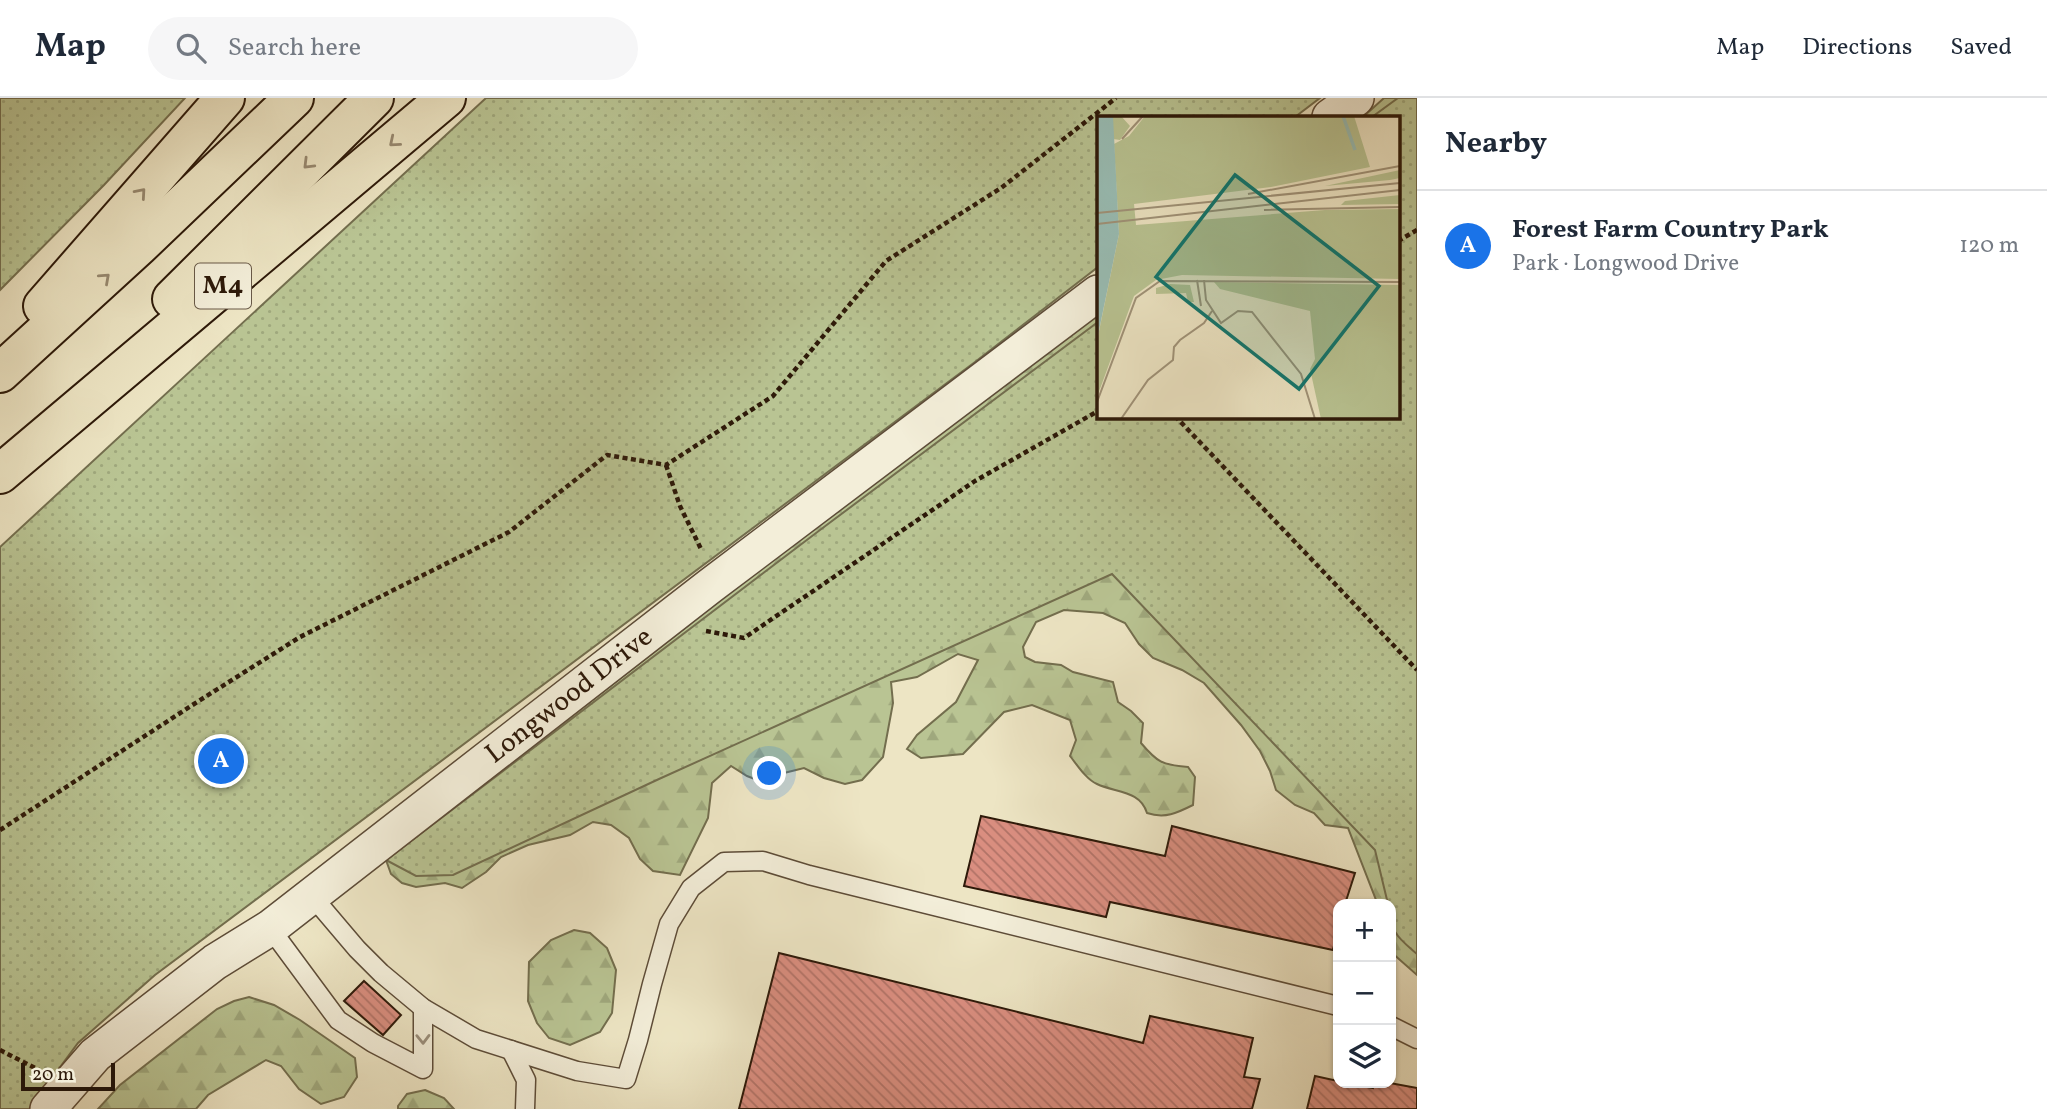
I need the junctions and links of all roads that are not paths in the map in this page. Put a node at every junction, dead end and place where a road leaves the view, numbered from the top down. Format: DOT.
graph roads {
  1 [pos="225,98"];
  2 [pos="294,98"];
  3 [pos="374,98"];
  4 [pos="446,98"];
  5 [pos="1356,98"];
  6 [pos="1331,116"];
  7 [pos="1097,294"];
  8 [pos="0,356"];
  9 [pos="0,373"];
  10 [pos="0,473"];
  11 [pos="312,896"];
  12 [pos="270,928"];
  13 [pos="1333,1005"];
  14 [pos="423,1008"];
  15 [pos="1396,1028"];
  16 [pos="1417,1039"];
  17 [pos="511,1050"];
  18 [pos="58,1097"];
  19 [pos="525,1109"];
  8 -- 1 [label="highway, one-way"];
  9 -- 2 [label="highway, one-way"];
  3 -- 10 [label="highway, M4, one-way"];
  4 -- 10 [label="highway, M4, one-way"];
  5 -- 6 [label="street"];
  7 -- 11 [label="street, Longwood Drive"];
  11 -- 12 [label="street, Longwood Drive"];
  11 -- 14 [label="lane"];
  14 -- 12 [label="lane, one-way"];
  12 -- 18 [label="street, Longwood Drive"];
  13 -- 17 [label="lane"];
  14 -- 17 [label="lane"];
  15 -- 16 [label="lane"];
  17 -- 19 [label="lane"];
}
